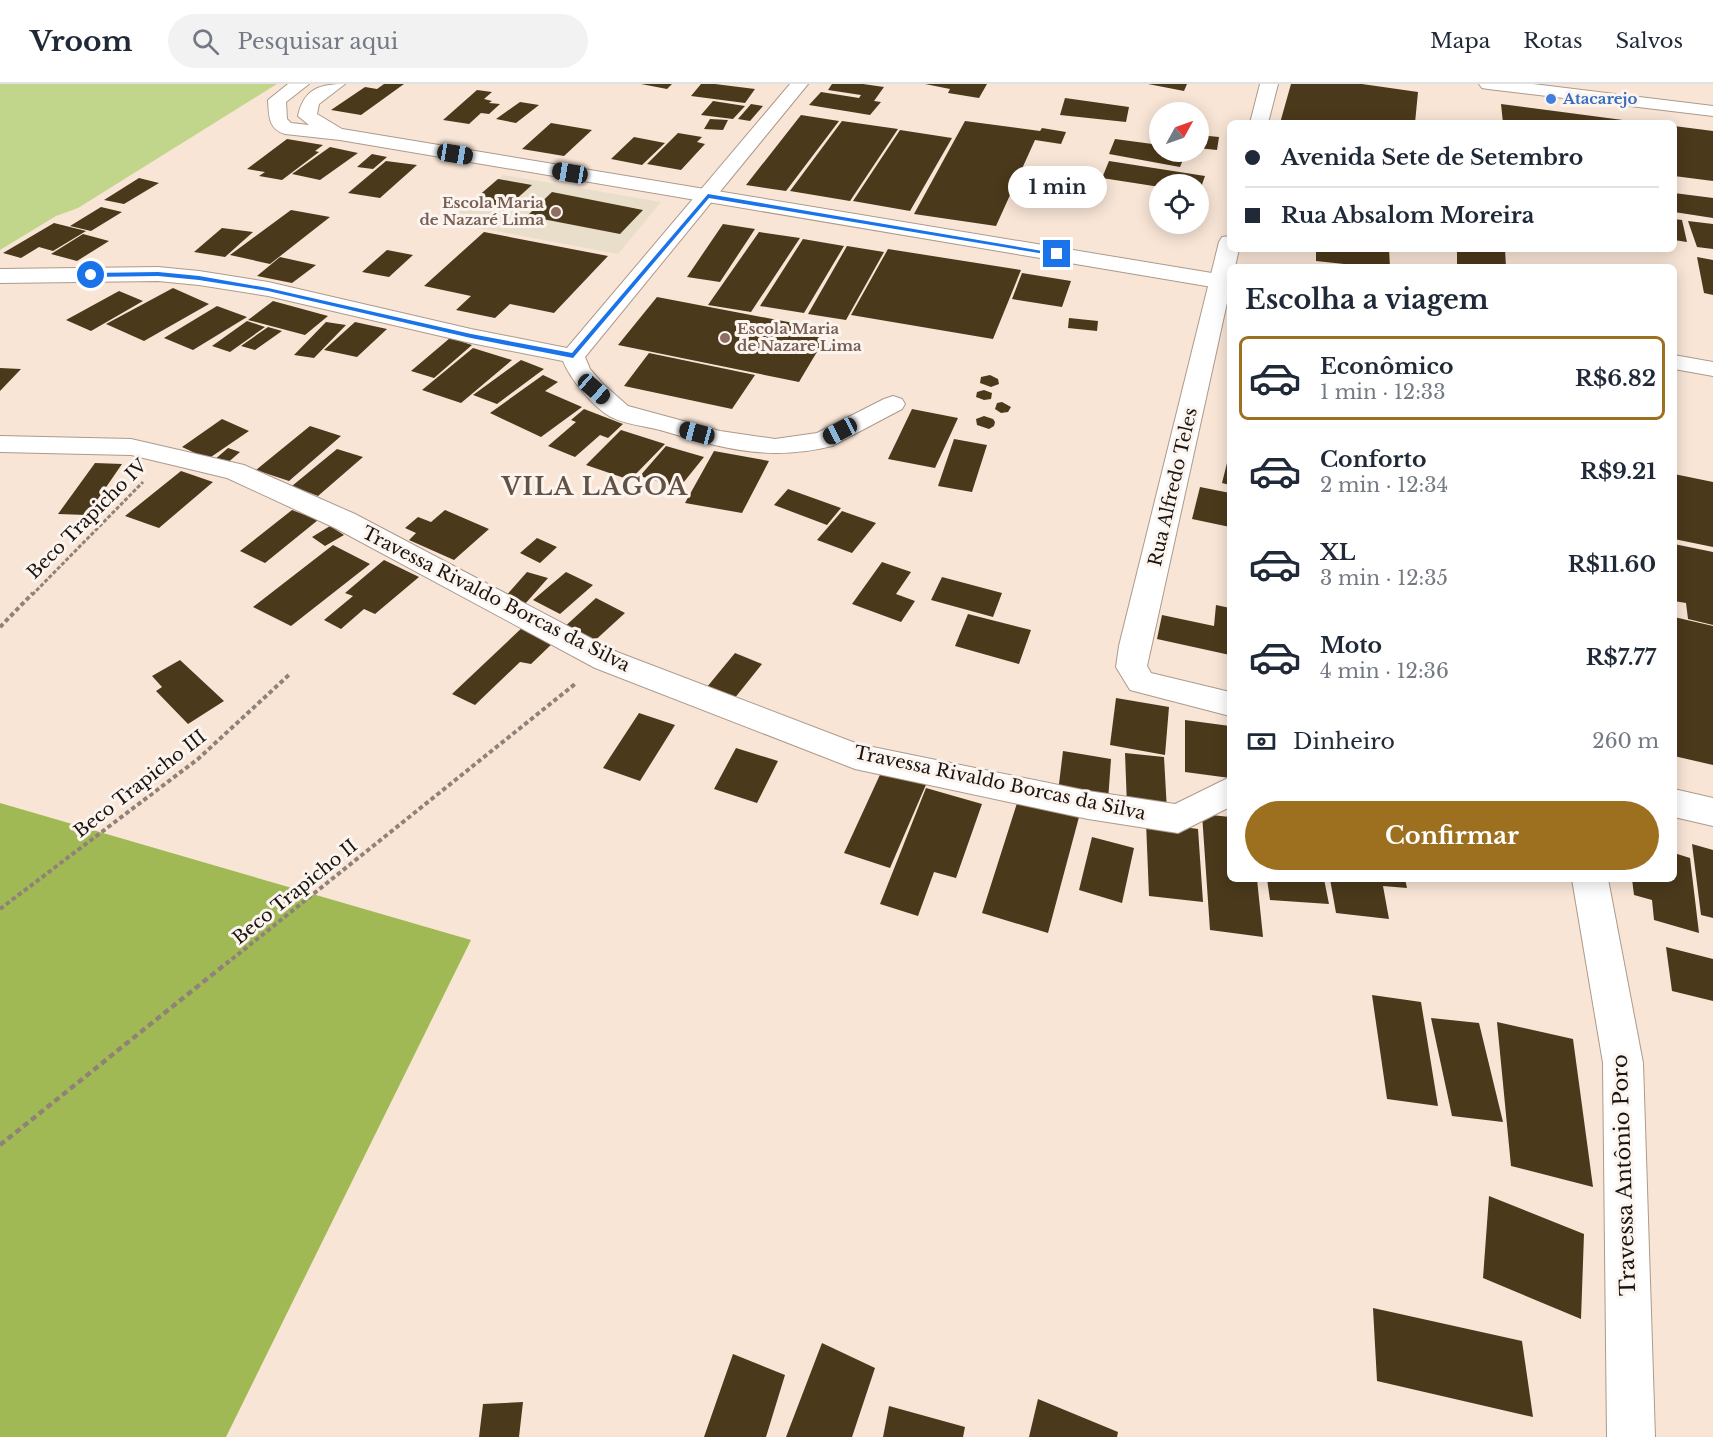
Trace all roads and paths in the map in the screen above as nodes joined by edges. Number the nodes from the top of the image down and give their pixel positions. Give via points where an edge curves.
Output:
1 (300, 84) edge
2 (336, 84) edge
3 (799, 84) edge
4 (1269, 84) edge
5 (1488, 84) edge
6 (1580, 84) edge
7 (1713, 100) edge
8 (1713, 111) edge
9 (1260, 120) edge
10 (340, 134) junction
11 (708, 196) junction
12 (1227, 266) edge
13 (0, 276) edge
14 (1225, 282) edge
15 (573, 356) junction
16 (1677, 363) edge
17 (1713, 369) edge
18 (892, 404) dead end
19 (0, 444) edge
20 (169, 456) junction
21 (0, 627) edge
22 (606, 660) junction
23 (291, 673) dead end
24 (1227, 703) edge
25 (1227, 793) edge
26 (1677, 804) edge
27 (1713, 812) edge
28 (1591, 882) edge
29 (0, 909) edge
30 (0, 1145) edge
31 (1632, 1437) edge

1 - 10 street via 277,100 278,120 285,128
2 - 10 street via 310,102 307,116
3 - 11 street
4 - 9 street
5 - 8 street
6 - 7 street
10 - 11 street
11 - 14 street
11 - 15 street
12 - 14 street, Rua Alfredo Teles
13 - 15 street via 158,274 199,278
14 - 24 street, Rua Alfredo Teles via 1131,667 1141,682
15 - 18 street via 594,389 619,411 719,439 775,447 823,440
16 - 17 street
19 - 20 street, Travessa Rivaldo Borcas da Silva via 131,447
20 - 21 path, Beco Trapicho IV
20 - 22 street, Travessa Rivaldo Borcas da Silva via 235,471 345,521
22 - 25 street, Travessa Rivaldo Borcas da Silva via 855,756 1178,819
22 - 30 path, Beco Trapicho II
23 - 29 path, Beco Trapicho III via 198,759
26 - 27 street
28 - 31 street, Travessa Antônio Poro via 1623,1063

